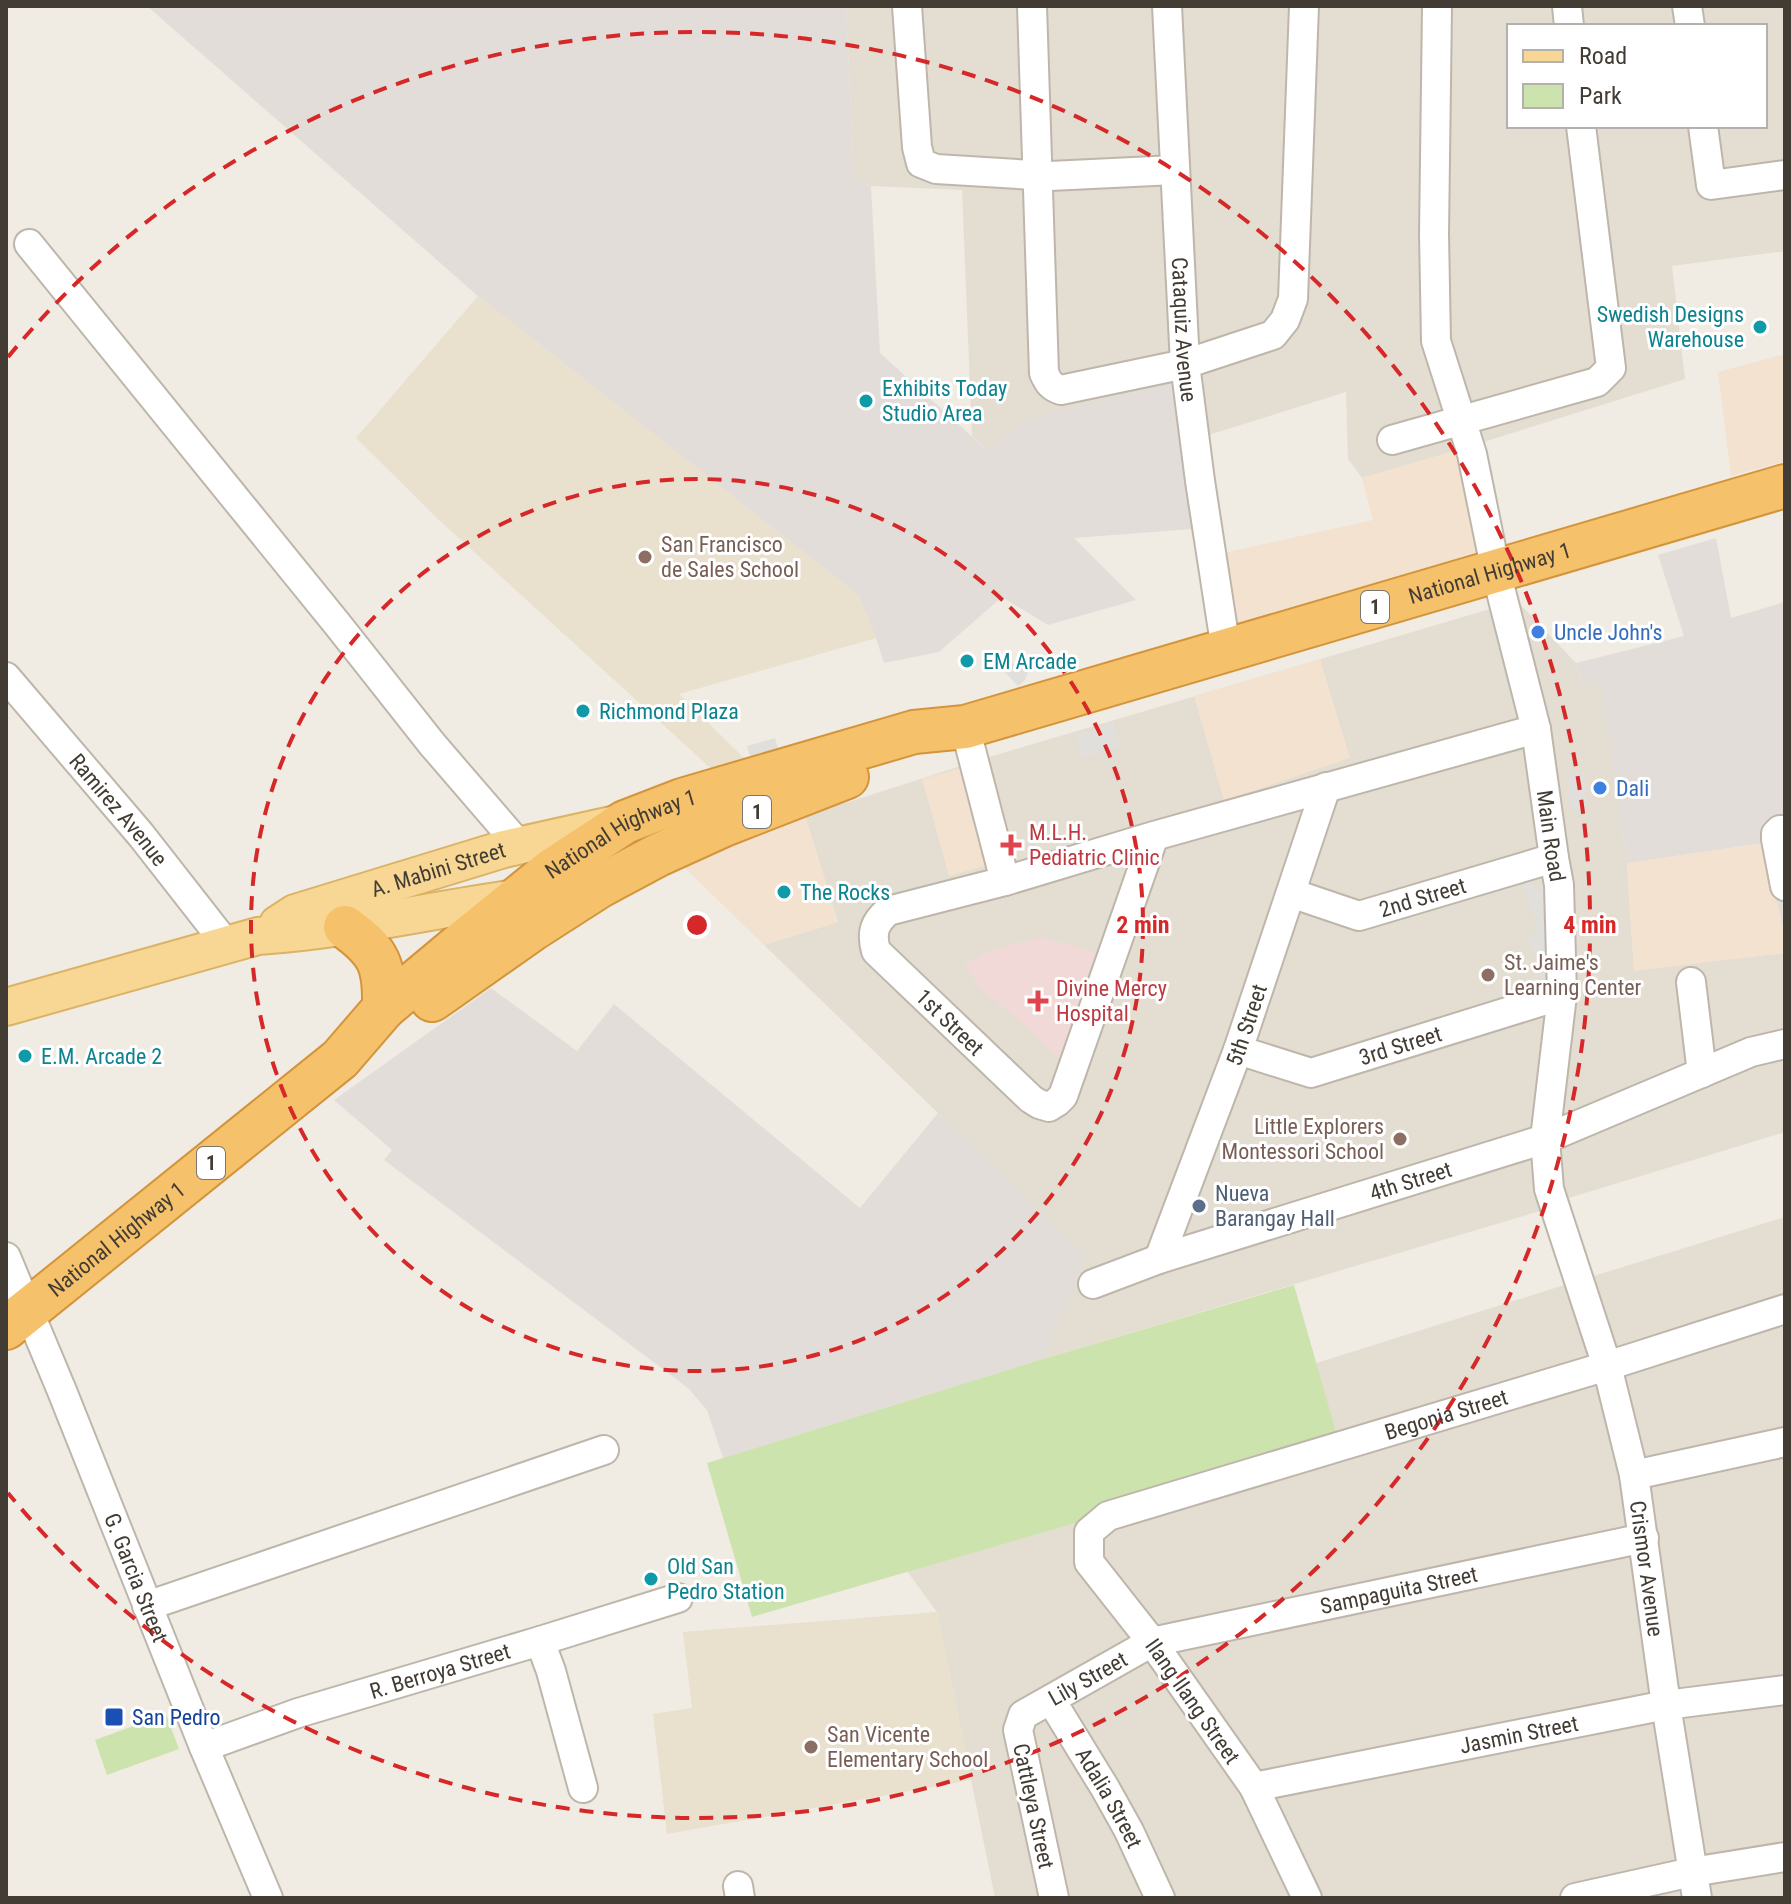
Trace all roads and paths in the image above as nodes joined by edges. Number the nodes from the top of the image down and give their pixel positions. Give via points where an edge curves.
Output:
1 (907, 6) edge
2 (1032, 6) edge
3 (1167, 6) edge
4 (1304, 6) edge
5 (1437, 6) edge
6 (1581, 128) edge
7 (1703, 128) edge
8 (1175, 170) junction
9 (1785, 175) edge
10 (1037, 176) junction
11 (29, 244) dead end
12 (1185, 364) junction
13 (1461, 420) junction
14 (1392, 440) dead end
15 (1785, 486) edge
16 (1496, 572) junction
17 (1226, 650) junction
18 (6, 677) edge
19 (965, 727) junction
20 (1536, 729) junction
21 (1326, 787) junction
22 (625, 822) junction
23 (1785, 830) edge
24 (1154, 836) junction
25 (519, 845) junction
26 (1554, 858) junction
27 (1005, 881) junction
28 (600, 886) junction
29 (1785, 886) edge
30 (1291, 893) junction
31 (516, 898) junction
32 (345, 927) junction
33 (243, 941) junction
34 (1691, 982) dead end
35 (1562, 995) junction
36 (6, 1007) edge
37 (384, 1008) junction
38 (1785, 1044) edge
39 (1238, 1050) junction
40 (340, 1059) junction
41 (1702, 1073) junction
42 (1545, 1139) junction
43 (1568, 1245) joint
44 (6, 1257) edge
45 (1159, 1259) junction
46 (1093, 1284) dead end
47 (1785, 1309) edge
48 (16, 1320) edge
49 (1607, 1366) junction
50 (1785, 1442) edge
51 (604, 1450) dead end
52 (1634, 1475) junction
53 (1108, 1516) joint
54 (1644, 1538) junction
55 (678, 1598) dead end
56 (147, 1606) junction
57 (540, 1641) junction
58 (1152, 1642) junction
59 (1785, 1690) edge
60 (1051, 1700) junction
61 (1666, 1705) junction
62 (1023, 1715) joint
63 (204, 1747) junction
64 (1254, 1787) junction
65 (583, 1788) dead end
66 (1785, 1857) edge
67 (1695, 1885) edge
68 (268, 1898) edge
69 (1054, 1898) edge
70 (1160, 1898) edge
71 (1307, 1898) edge
72 (1575, 1898) edge

1 - 10 street via 921,163 936,169
2 - 10 street
3 - 8 street, Cataquiz Avenue
4 - 12 street via 1290,310 1273,335
5 - 13 street, Main Road via 1436,341
6 - 13 street via 1611,368 1597,382
7 - 9 street via 1711,185
8 - 10 street
8 - 12 street, Cataquiz Avenue
10 - 12 street via 1047,381 1061,390
11 - 25 street
12 - 17 street, Cataquiz Avenue
13 - 14 street
13 - 16 street, Main Road
15 - 16 highway, National Highway 1 / 1
16 - 17 highway, National Highway 1 / 1
16 - 20 street, Main Road
17 - 19 highway, National Highway 1 / 1
18 - 33 street, Ramirez Avenue via 141,835
19 - 22 highway, National Highway 1 / 1 via 914,732 694,796
19 - 27 street
19 - 28 highway, National Highway 1 / 1 via 920,752 724,825
20 - 21 street, 1st Street
20 - 26 street, Main Road
21 - 24 street, 1st Street
21 - 30 street, 5th Street
22 - 25 main road, A. Mabini Street
22 - 31 highway, National Highway 1 / 1
23 - 29 street via 1776,839
24 - 27 street, 1st Street
24 - 27 street, 1st Street via 1063,1096 1049,1107 1031,1099 876,951 873,940 879,918 888,911
25 - 33 main road, A. Mabini Street via 295,913
26 - 30 street, 2nd Street via 1359,916
26 - 35 street, Main Road
28 - 31 main road, A. Mabini Street
28 - 40 highway, National Highway 1 / 1 via 384,1035
30 - 39 street, 5th Street
31 - 32 main road, A. Mabini Street
31 - 37 highway, National Highway 1 / 1
32 - 33 main road, A. Mabini Street
32 - 37 highway via 378,959
33 - 36 main road, A. Mabini Street
34 - 41 street
35 - 39 street, 3rd Street via 1311,1073
35 - 42 street, Main Road
37 - 40 highway, National Highway 1 / 1
38 - 41 street, 4th Street
39 - 45 street, 5th Street
40 - 48 highway, National Highway 1 / 1
41 - 42 street, 4th Street
42 - 43 street, Main Road via 1549,1189
42 - 45 street, 4th Street
43 - 49 street, Crismor Avenue
44 - 48 street, G. Garcia Street
45 - 46 street, 4th Street
47 - 49 street, Begonia Street
48 - 56 street, G. Garcia Street via 68,1405
49 - 52 street, Crismor Avenue
49 - 53 street, Begonia Street
50 - 52 street
51 - 56 street
52 - 54 street, Crismor Avenue
53 - 58 street, Ilang Ilang Street via 1089,1532 1089,1562
54 - 58 street, Sampaguita Street
54 - 61 street, Crismor Avenue
55 - 57 street, R. Berroya Street
56 - 63 street, G. Garcia Street
57 - 63 street, R. Berroya Street via 298,1713
57 - 65 street
58 - 60 street, Lily Street
58 - 64 street, Ilang Ilang Street
59 - 61 street, Jasmin Street
60 - 62 street, Lily Street
60 - 70 street, Adalia Street via 1129,1831
61 - 64 street, Jasmin Street
61 - 67 street, Crismor Avenue
62 - 69 street, Cattleya Street via 1018,1730
63 - 68 street, G. Garcia Street
64 - 71 street, Ilang Ilang Street
66 - 67 street
67 - 72 street

